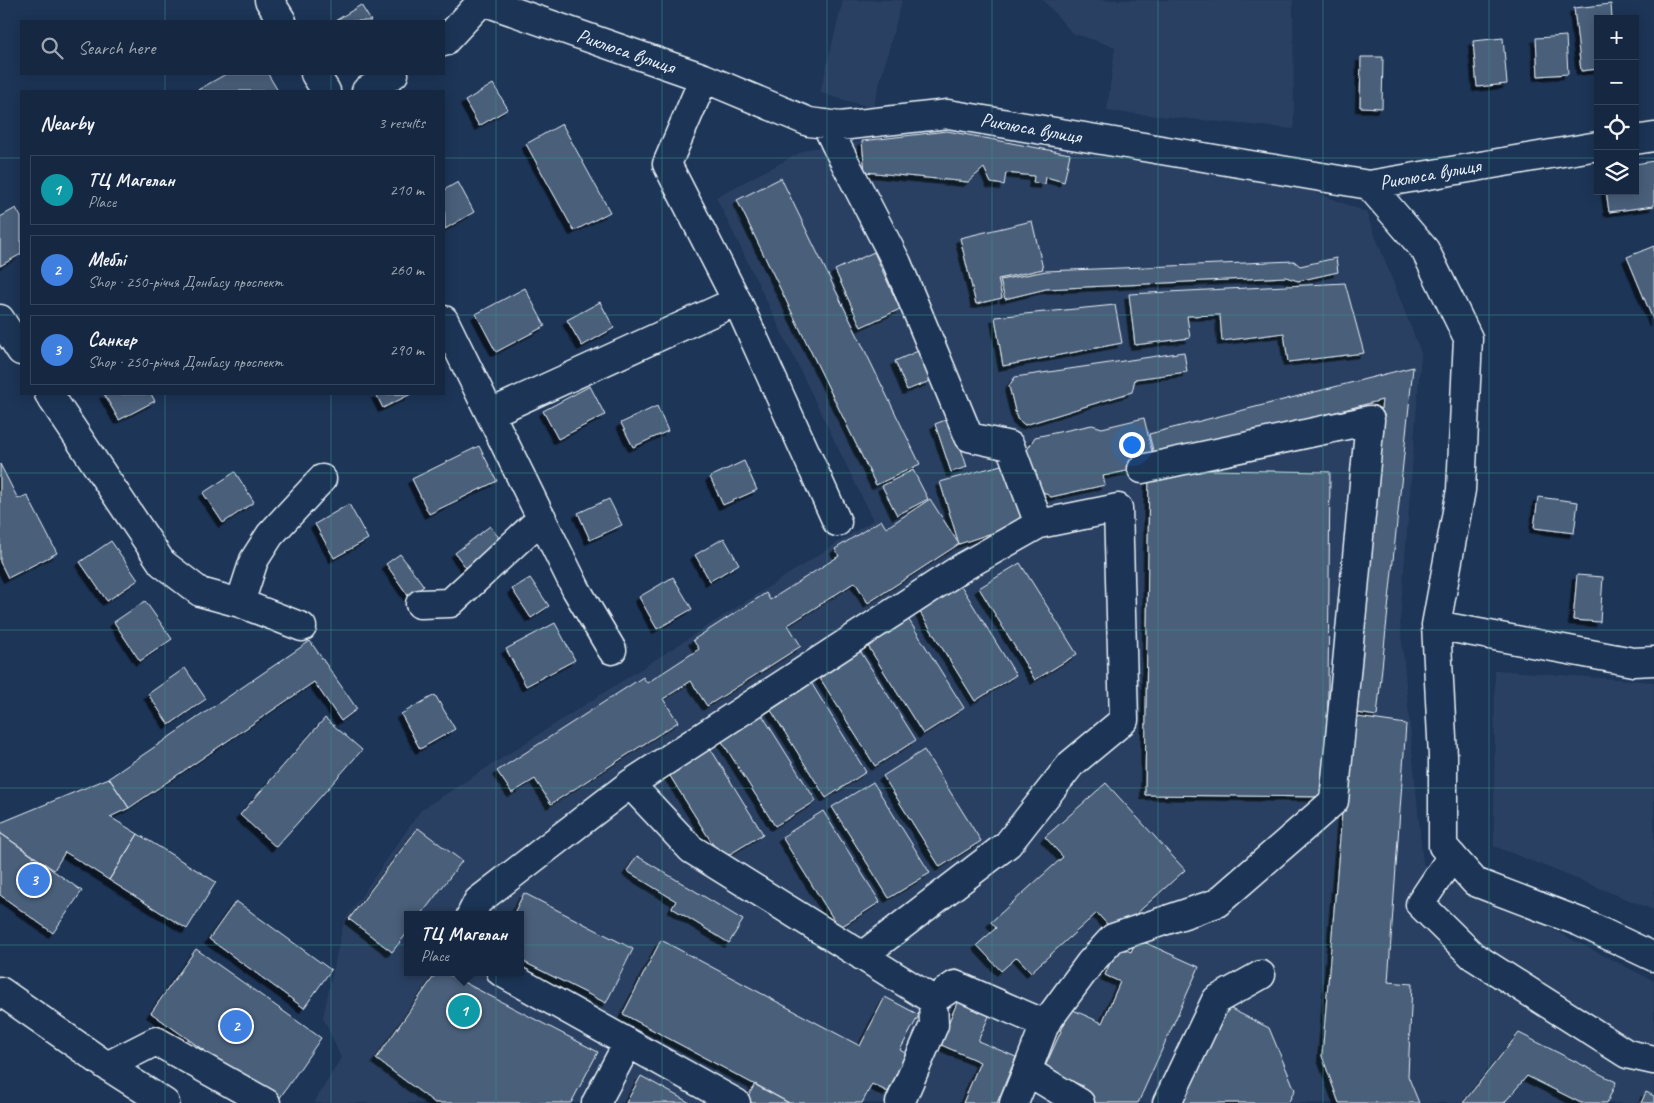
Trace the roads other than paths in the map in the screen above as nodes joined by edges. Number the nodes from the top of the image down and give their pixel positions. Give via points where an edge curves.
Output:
1 (269, 0) edge
2 (482, 0) edge
3 (281, 20) edge
4 (445, 41) edge
5 (316, 75) edge
6 (392, 75) edge
7 (704, 78) junction
8 (325, 90) edge
9 (368, 90) edge
10 (826, 124) junction
11 (1654, 137) edge
12 (1639, 139) edge
13 (1594, 147) edge
14 (1369, 185) junction
15 (737, 301) junction
16 (0, 320) edge
17 (445, 322) edge
18 (20, 350) edge
19 (50, 395) edge
20 (490, 413) junction
21 (1142, 469) dead end
22 (322, 479) dead end
23 (542, 518) junction
24 (837, 522) dead end
25 (1039, 524) junction
26 (240, 603) junction
27 (420, 604) dead end
28 (1436, 625) junction
29 (302, 627) dead end
30 (612, 650) dead end
31 (1654, 661) edge
32 (630, 784) junction
33 (1452, 856) junction
34 (473, 911) edge
35 (862, 956) junction
36 (1654, 957) edge
37 (1261, 975) dead end
38 (508, 976) edge
39 (0, 991) edge
40 (933, 1000) junction
41 (1045, 1024) junction
42 (628, 1043) junction
43 (1654, 1060) edge
44 (107, 1066) junction
45 (1028, 1071) junction
46 (166, 1103) edge
47 (266, 1103) edge
48 (596, 1103) edge
49 (736, 1103) edge
50 (900, 1103) edge
51 (1014, 1103) edge
52 (1080, 1103) edge
53 (1167, 1103) edge

1 - 3 street
2 - 4 street
2 - 7 street, Риклюса вулиця
5 - 8 street
6 - 9 street
7 - 10 street, Риклюса вулиця via 809,122
7 - 15 street via 667,164
10 - 14 street, Риклюса вулиця via 840,126 948,114
10 - 25 street via 897,263 969,437 1010,446
11 - 12 street
13 - 14 street, Риклюса вулиця
14 - 28 street via 1425,250 1468,338 1460,490
15 - 20 street
15 - 24 street
16 - 18 street
17 - 20 street
19 - 26 street via 162,562 200,592
20 - 23 street
21 - 41 street via 1370,420 1334,800 1217,903 1113,938 1090,963
22 - 26 street via 270,535 254,560
23 - 27 street via 450,603
23 - 30 street via 576,589
25 - 32 street via 963,567
25 - 35 street via 1118,508 1124,720 1071,764 1008,844
26 - 29 street
28 - 31 street via 1633,662
28 - 33 street via 1443,756 1443,846
32 - 34 street via 478,901
32 - 35 street via 691,849
33 - 36 street via 1475,882 1580,922
33 - 43 street via 1420,904 1473,956 1627,1054
35 - 40 street
37 - 53 street via 1216,1000
38 - 42 street
39 - 44 street
40 - 41 street via 955,985
40 - 50 street via 934,1025
41 - 45 street
42 - 48 street
42 - 49 street
44 - 46 street
44 - 47 street via 156,1041
45 - 51 street
45 - 52 street

